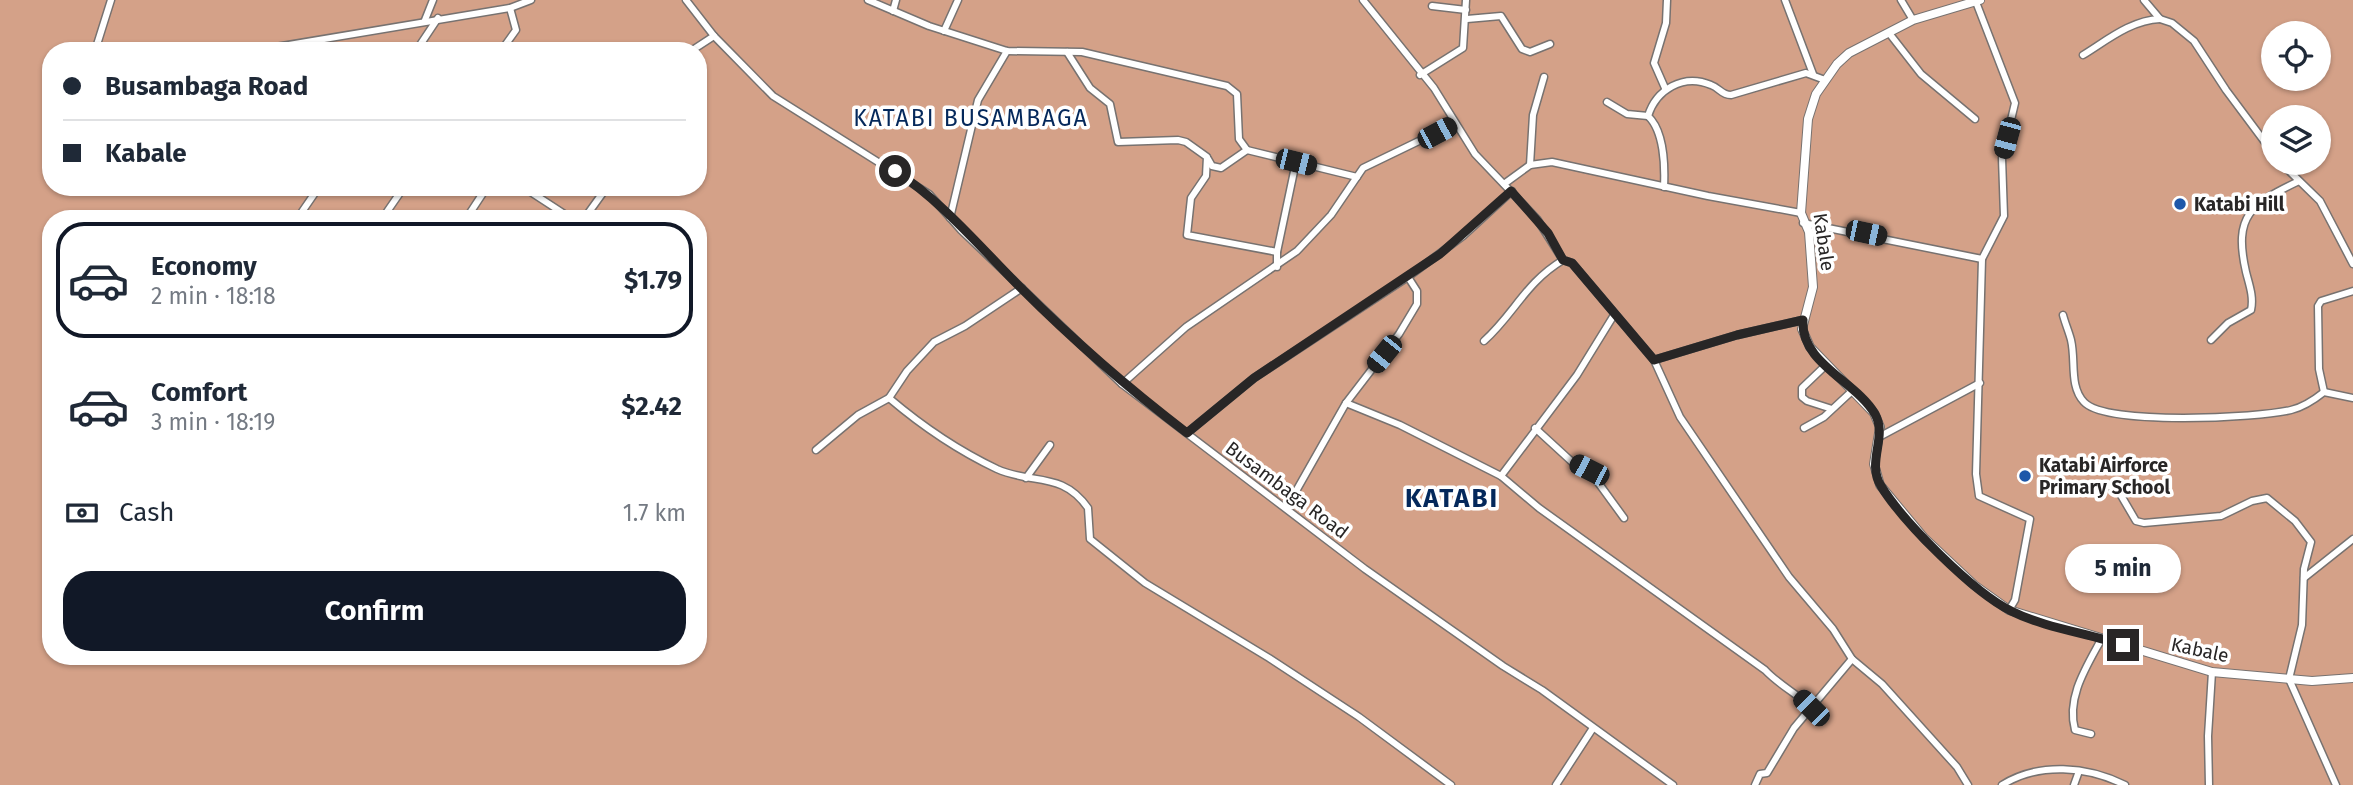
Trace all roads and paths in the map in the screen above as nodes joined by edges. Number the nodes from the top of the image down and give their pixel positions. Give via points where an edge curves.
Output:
1 (111, 0) edge
2 (433, 0) edge
3 (531, 0) edge
4 (686, 0) edge
5 (868, 0) edge
6 (895, 0) edge
7 (958, 0) edge
8 (1363, 0) edge
9 (1466, 0) edge
10 (1667, 0) edge
11 (1785, 0) edge
12 (1901, 0) edge
13 (1978, 1) edge
14 (2146, 1) edge
15 (1432, 6) dead end
16 (510, 8) junction
17 (1466, 10) junction
18 (893, 11) junction
19 (438, 18) junction
20 (1467, 19) junction
21 (2160, 19) junction
22 (425, 20) junction
23 (1913, 20) junction
24 (944, 31) junction
25 (1889, 33) junction
26 (714, 36) junction
27 (98, 42) edge
28 (302, 42) edge
29 (422, 42) edge
30 (507, 42) edge
31 (705, 42) edge
32 (1550, 44) dead end
33 (1007, 51) junction
34 (1067, 52) junction
35 (2083, 55) dead end
36 (1813, 74) junction
37 (1420, 75) junction
38 (1544, 76) dead end
39 (1825, 80) junction
40 (1665, 88) junction
41 (1606, 102) dead end
42 (1648, 116) junction
43 (1975, 119) dead end
44 (1454, 124) junction
45 (2261, 137) edge
46 (1247, 150) junction
47 (1207, 157) junction
48 (1296, 162) junction
49 (1530, 165) junction
50 (2293, 175) edge
51 (1357, 177) junction
52 (2299, 181) junction
53 (1504, 184) junction
54 (1664, 187) junction
55 (1511, 191) junction
56 (536, 196) edge
57 (556, 210) edge
58 (1801, 213) junction
59 (950, 218) junction
60 (1804, 223) junction
61 (1277, 252) junction
62 (1982, 259) junction
63 (1563, 260) junction
64 (2353, 264) edge
65 (1278, 267) junction
66 (1408, 277) junction
67 (1021, 288) junction
68 (2353, 291) edge
69 (1614, 315) junction
70 (2063, 315) dead end
71 (1803, 320) junction
72 (2211, 340) dead end
73 (1484, 341) dead end
74 (1654, 360) junction
75 (1826, 365) junction
76 (1980, 383) junction
77 (1122, 384) junction
78 (1853, 391) junction
79 (2324, 392) junction
80 (890, 398) junction
81 (2353, 398) edge
82 (1346, 402) junction
83 (1832, 409) junction
84 (1535, 428) junction
85 (1804, 428) dead end
86 (1187, 433) junction
87 (1879, 437) junction
88 (1050, 445) dead end
89 (816, 450) dead end
90 (1501, 476) junction
91 (1026, 478) junction
92 (2110, 486) dead end
93 (1287, 507) junction
94 (1624, 518) dead end
95 (2353, 539) edge
96 (2304, 578) junction
97 (2009, 610) junction
98 (2102, 638) junction
99 (1853, 659) junction
100 (2212, 672) junction
101 (2353, 677) edge
102 (2289, 679) junction
103 (1811, 708) junction
104 (1592, 728) junction
105 (2091, 734) dead end
106 (2080, 771) junction
107 (1451, 785) edge
108 (1556, 785) edge
109 (1673, 785) edge
110 (1755, 785) edge
111 (1968, 785) edge
112 (2002, 785) edge
113 (2074, 785) edge
114 (2125, 785) edge
115 (2209, 785) edge
116 (2336, 785) edge

1 - 27 street
2 - 22 street
3 - 16 street
4 - 26 street, Busambaga Road
5 - 18 street
6 - 18 street
7 - 24 street
8 - 37 street
9 - 17 street
10 - 40 street via 1666,23 1654,63
11 - 36 street
12 - 23 street
13 - 23 street, Kabale
13 - 62 street via 2015,103 2002,158 2004,216
14 - 21 street
15 - 17 street
16 - 19 street
16 - 30 street via 516,30
17 - 20 street
18 - 24 street
19 - 22 street
19 - 29 street
20 - 32 street via 1501,16 1522,49 1530,52
20 - 37 street via 1464,48
21 - 35 street via 2118,33
21 - 45 street via 2194,41
22 - 28 street
23 - 25 street, Kabale
24 - 33 street
25 - 39 street, Kabale via 1849,53
25 - 43 street via 1921,75
26 - 31 street
26 - 59 street, Busambaga Road via 773,96 922,188
33 - 34 street
33 - 59 street via 978,100
34 - 46 street via 1227,86 1237,94 1239,139
34 - 47 street via 1090,88 1110,104 1118,142 1178,140
36 - 39 street
36 - 40 street via 1731,95 1709,83
37 - 44 street via 1434,88
38 - 49 street via 1533,115
39 - 58 street, Kabale via 1808,119
40 - 42 street via 1653,101
41 - 42 street via 1627,114
42 - 54 street via 1656,123
44 - 51 street via 1374,161
44 - 53 street
46 - 47 street via 1221,169 1212,166
46 - 48 street
47 - 61 street via 1206,176 1191,198 1186,234
48 - 51 street
48 - 61 street
49 - 53 street
49 - 54 street via 1552,162
50 - 52 street
51 - 65 street via 1331,215
52 - 64 street via 2320,201
52 - 72 street via 2266,196 2245,219 2240,234 2251,310
53 - 55 street
54 - 58 street
55 - 63 street via 1548,233
55 - 66 street via 1463,236
56 - 57 street
58 - 60 street, Kabale
59 - 67 street, Busambaga Road
60 - 62 street
60 - 71 street, Kabale via 1814,275
61 - 65 street
62 - 76 street
63 - 69 street via 1572,263
63 - 73 street via 1540,274 1507,319
65 - 77 street via 1186,327
66 - 82 street via 1417,291 1417,304
66 - 86 street via 1254,378
67 - 77 street, Busambaga Road
67 - 80 street via 934,342
68 - 79 street via 2318,306
69 - 74 street
69 - 84 street
70 - 79 street via 2071,341 2074,380 2091,408 2130,415 2232,416 2292,410
71 - 74 street
71 - 75 street, Kabale via 1805,340
74 - 99 street via 1680,417 1739,507
75 - 78 street, Kabale
75 - 83 street via 1802,388 1802,397
76 - 87 street
76 - 97 street via 1979,496 2030,519 2015,600
77 - 86 street, Busambaga Road
78 - 83 street
78 - 87 street, Kabale via 1874,413
79 - 81 street
80 - 89 street via 858,415
80 - 91 street via 977,459
82 - 90 street
82 - 93 street
83 - 85 street
84 - 90 street
84 - 94 street via 1571,461 1589,470
86 - 93 street, Busambaga Road
87 - 97 street, Kabale via 1874,464 1880,485 1934,547
88 - 91 street
90 - 103 street via 1777,682 1793,689
91 - 107 street via 1064,484 1088,508 1090,539 1145,583 1269,658
92 - 96 street via 2119,492 2136,521 2144,523 2221,516 2260,498 2274,501 2311,542
93 - 104 street, Busambaga Road via 1365,569
95 - 96 street
96 - 102 street via 2302,625
97 - 98 street, Kabale
98 - 100 street, Kabale
98 - 105 street via 2073,702 2075,730
99 - 103 street
99 - 111 street via 1957,767
100 - 102 street, Kabale
100 - 115 street
101 - 102 street, Kabale
102 - 116 street
103 - 110 street
104 - 108 street
104 - 109 street, Busambaga Road
106 - 112 street via 2048,769
106 - 113 street
106 - 114 street

